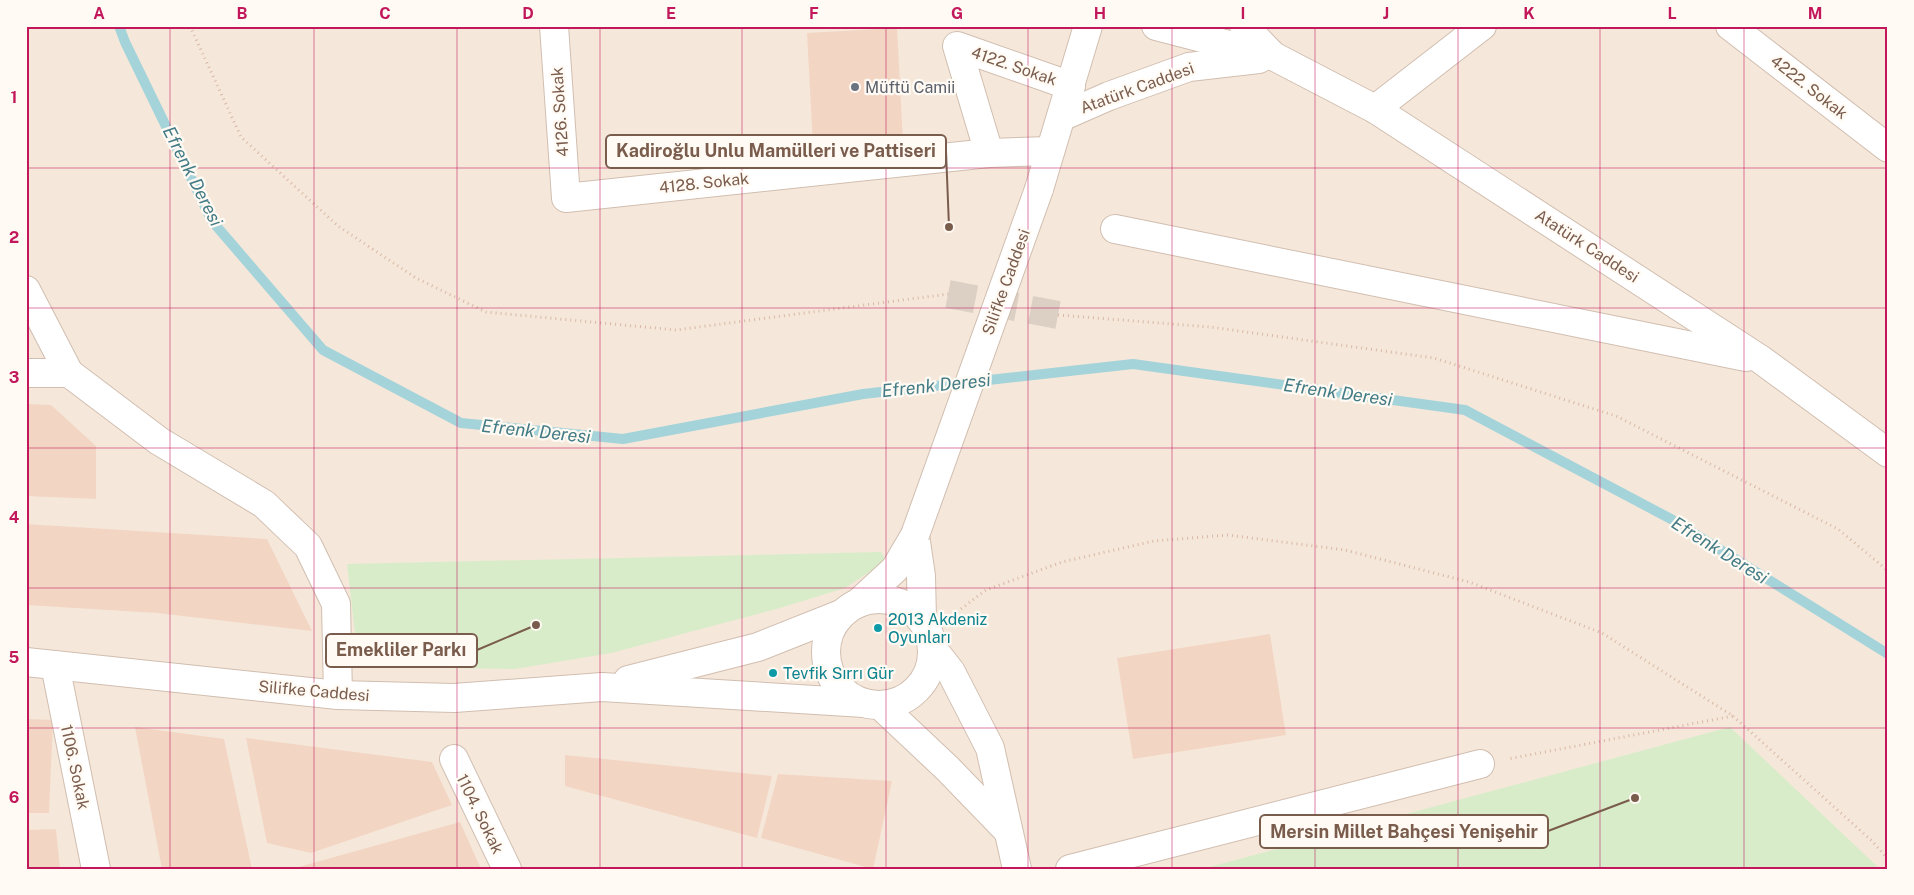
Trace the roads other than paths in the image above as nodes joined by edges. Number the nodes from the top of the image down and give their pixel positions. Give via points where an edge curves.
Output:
1 (554, 26) edge
2 (1088, 26) edge
3 (1156, 26) edge
4 (1244, 26) edge
5 (1482, 26) edge
6 (1730, 26) edge
7 (952, 36) edge
8 (1274, 57) junction
9 (1071, 86) junction
10 (1375, 108) junction
11 (1061, 117) junction
12 (1888, 148) edge
13 (1050, 151) junction
14 (989, 154) junction
15 (566, 198) joint
16 (1115, 229) dead end
17 (26, 290) edge
18 (1760, 359) junction
19 (26, 372) edge
20 (69, 373) junction
21 (1888, 453) edge
22 (915, 535) junction
23 (849, 609) junction
24 (928, 634) junction
25 (26, 662) edge
26 (55, 665) junction
27 (602, 687) junction
28 (338, 695) junction
29 (872, 704) junction
30 (454, 759) dead end
31 (1480, 764) road end
32 (1008, 831) junction
33 (96, 869) edge
34 (507, 869) edge
35 (1017, 869) edge
36 (1070, 869) edge

1 - 15 street, 4126. Sokak
2 - 9 street, Silifke Caddesi
3 - 8 street, Atatürk Caddesi
4 - 8 street, Atatürk Caddesi
5 - 10 street
6 - 12 street, 4222. Sokak
7 - 9 street, 4122. Sokak
7 - 14 street, 4122. Sokak
8 - 10 street, Atatürk Caddesi
8 - 11 street, Atatürk Caddesi via 1188,67
9 - 11 street, Silifke Caddesi
10 - 18 street, Atatürk Caddesi
11 - 13 street, Silifke Caddesi
13 - 14 street, 4128. Sokak
13 - 22 street, Silifke Caddesi, bridge
14 - 15 street, 4128. Sokak
16 - 18 street
17 - 20 street
18 - 21 street, Atatürk Caddesi
19 - 20 street
20 - 28 street via 159,440 264,504 308,546 336,604
22 - 23 street, Silifke Caddesi via 895,569
22 - 24 street
23 - 24 street via 868,599 898,602 911,608
23 - 27 street via 758,648
23 - 29 street via 832,627 826,642 826,657 838,686 849,696
24 - 29 street via 931,666 924,682 897,702
24 - 32 street via 990,748
25 - 26 street, Silifke Caddesi
26 - 28 street, Silifke Caddesi
26 - 33 street, 1106. Sokak
27 - 28 street, Silifke Caddesi via 454,698
27 - 29 street
29 - 32 street via 948,769
30 - 34 street, 1104. Sokak
31 - 36 street
32 - 35 street

